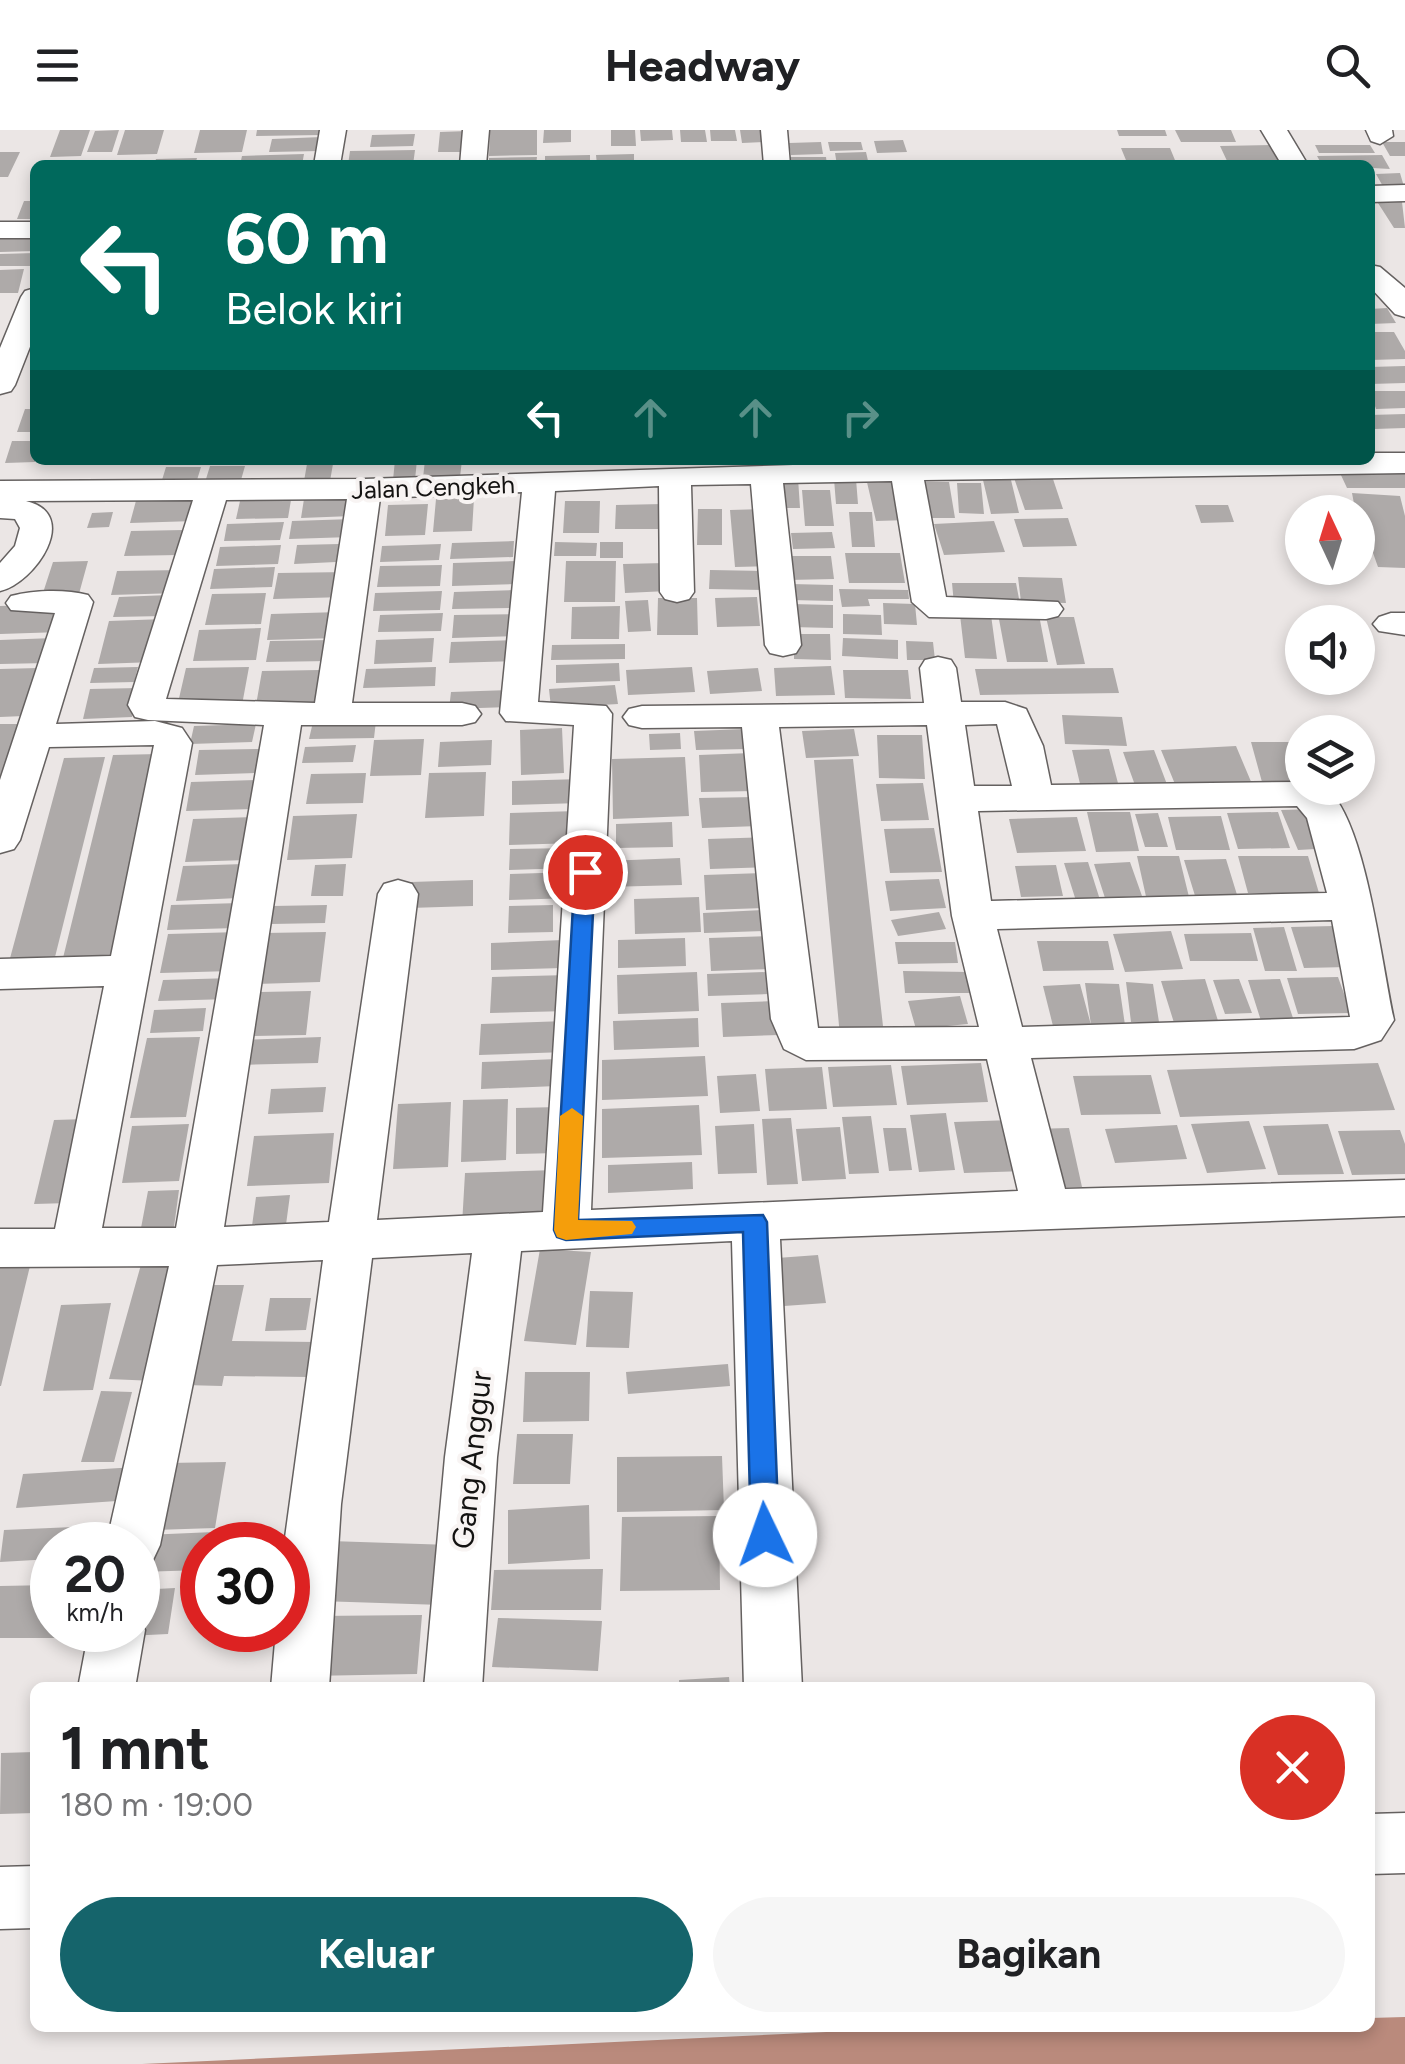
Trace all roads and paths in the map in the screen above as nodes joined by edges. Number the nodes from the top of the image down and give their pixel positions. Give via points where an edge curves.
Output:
1 (333, 130) edge
2 (476, 130) edge
3 (774, 130) edge
4 (1274, 130) edge
5 (328, 160) edge
6 (473, 160) edge
7 (777, 160) edge
8 (1292, 160) edge
9 (1375, 194) edge
10 (1405, 194) edge
11 (0, 230) edge
12 (30, 230) edge
13 (1375, 277) edge
14 (1405, 308) edge
15 (30, 310) edge
16 (0, 385) edge
17 (111, 465) edge
18 (952, 465) edge
19 (0, 469) edge
20 (906, 471) junction
21 (468, 473) edge
22 (766, 474) junction
23 (255, 475) edge
24 (675, 476) junction
25 (539, 483) junction
26 (213, 489) junction
27 (365, 490) junction
28 (0, 492) edge
29 (0, 508) edge
30 (12, 592) edge
31 (677, 592) dead end
32 (1046, 609) dead end
33 (783, 645) dead end
34 (938, 668) dead end
35 (462, 714) dead end
36 (944, 714) junction
37 (284, 715) junction
38 (332, 715) junction
39 (759, 715) junction
40 (642, 717) dead end
41 (33, 736) junction
42 (1034, 798) junction
43 (957, 799) junction
44 (0, 840) edge
45 (398, 894) dead end
46 (1347, 906) junction
47 (972, 916) junction
48 (127, 970) junction
49 (0, 974) edge
50 (1003, 1043) junction
51 (1405, 1198) edge
52 (1046, 1208) junction
53 (754, 1222) junction
54 (566, 1230) junction
55 (499, 1234) junction
56 (353, 1240) junction
57 (75, 1247) junction
58 (196, 1247) junction
59 (0, 1248) edge
60 (137, 1522) edge
61 (113, 1652) edge
62 (107, 1682) edge
63 (300, 1682) edge
64 (453, 1682) edge
65 (773, 1682) edge
66 (1405, 1843) edge
67 (1375, 1844) edge
68 (30, 1897) edge
69 (0, 1898) edge

1 - 5 street
2 - 6 street
3 - 7 street
4 - 8 street
9 - 10 street
11 - 12 street
13 - 14 street
15 - 16 street
17 - 19 street
18 - 20 street, Jalan Cengkeh
20 - 22 street, Jalan Cengkeh
20 - 32 street via 934,608
21 - 25 street, Jalan Cengkeh
21 - 27 street, Jalan Cengkeh
22 - 24 street, Jalan Cengkeh
22 - 33 street
23 - 26 street, Jalan Cengkeh
23 - 27 street, Jalan Cengkeh
24 - 25 street, Jalan Cengkeh
24 - 31 street
25 - 54 street via 519,713 594,714
26 - 28 street, Jalan Cengkeh
26 - 37 street via 146,707
27 - 38 street
29 - 30 street via 31,514 38,527
30 - 41 street via 76,602
34 - 36 street
35 - 38 street
36 - 39 street
36 - 42 street via 1013,717
36 - 43 street
37 - 38 street
37 - 58 street
39 - 40 street
39 - 50 street via 799,1038 829,1046
41 - 44 street
41 - 48 street via 155,733 172,739
42 - 43 street
42 - 46 street via 1310,797 1320,806 1337,853
43 - 47 street
45 - 56 street
46 - 47 street
46 - 50 street via 1372,1020 1366,1029
47 - 50 street
48 - 49 street
48 - 57 street
50 - 52 street
51 - 52 street
52 - 53 street
53 - 54 street
53 - 65 street
54 - 55 street
55 - 56 street
55 - 64 street, Gang Anggur via 471,1457
56 - 58 street
56 - 63 street via 314,1504
57 - 58 street
57 - 59 street
58 - 60 street
61 - 62 street
66 - 67 street
68 - 69 street

